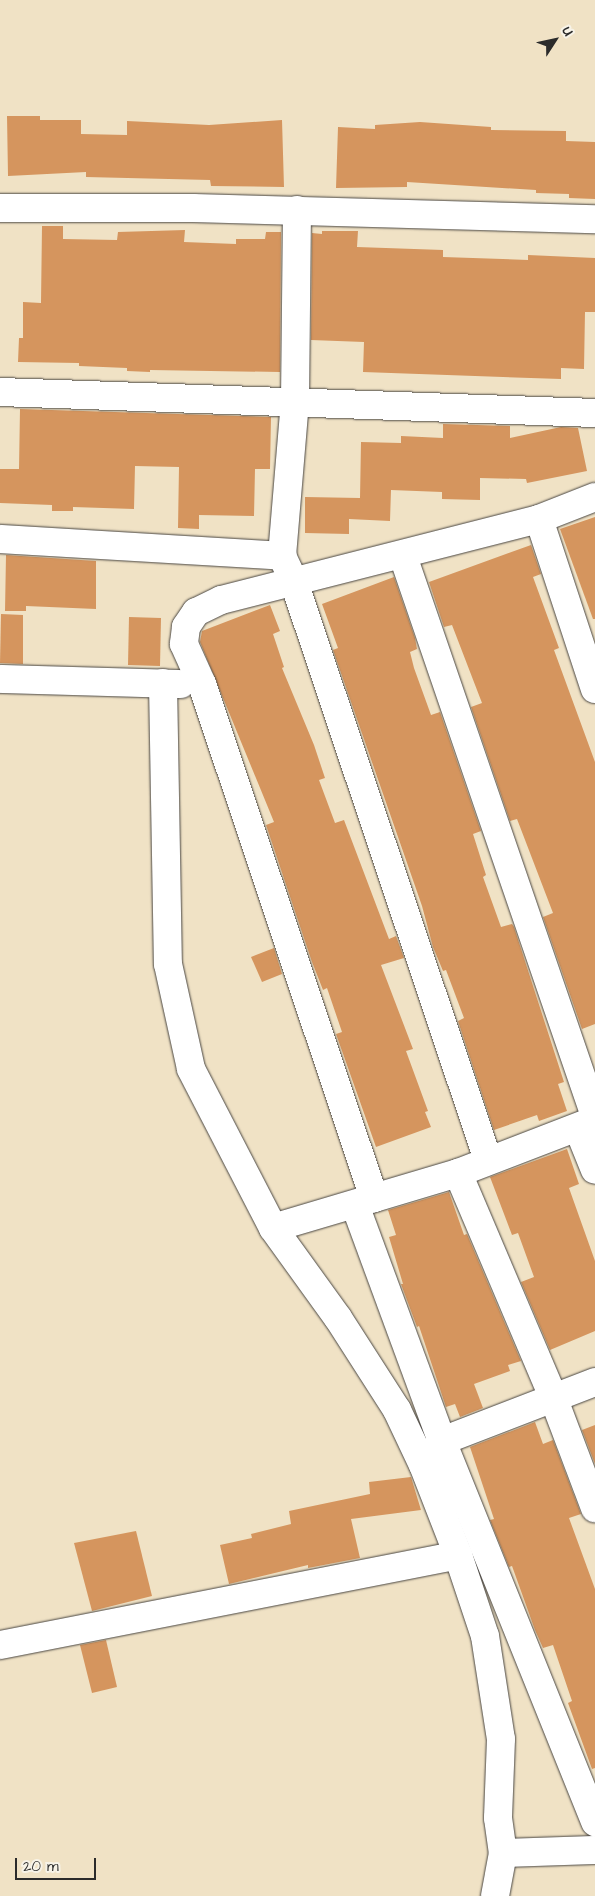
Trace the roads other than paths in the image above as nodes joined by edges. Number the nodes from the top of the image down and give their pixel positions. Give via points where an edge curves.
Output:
1 (0, 208) edge
2 (297, 210) junction
3 (595, 218) edge
4 (0, 392) edge
5 (295, 401) junction
6 (595, 413) edge
7 (595, 497) edge
8 (539, 519) junction
9 (0, 539) edge
10 (282, 556) junction
11 (403, 556) junction
12 (294, 582) junction
13 (0, 679) edge
14 (163, 683) junction
15 (202, 684) junction
16 (595, 689) edge
17 (589, 1121) edge
18 (488, 1160) junction
19 (595, 1170) edge
20 (458, 1173) junction
21 (364, 1202) junction
22 (273, 1228) junction
23 (595, 1382) edge
24 (552, 1397) junction
25 (442, 1441) junction
26 (423, 1465) junction
27 (595, 1508) edge
28 (458, 1555) junction
29 (0, 1645) edge
30 (595, 1822) edge
31 (595, 1850) edge
32 (503, 1853) junction
33 (495, 1896) edge

1 - 2 street
2 - 3 street
2 - 5 street
4 - 5 street
5 - 6 street
5 - 10 street
7 - 8 street
8 - 11 street
8 - 16 street
9 - 10 street
10 - 12 street
11 - 12 street
11 - 17 street
12 - 15 street via 221,600 196,612 186,627 184,644
12 - 18 street
13 - 14 street
14 - 15 street
14 - 22 street via 168,964 191,1069
15 - 21 street
17 - 18 street
17 - 19 street
18 - 20 street
20 - 21 street
20 - 24 street
21 - 22 street
21 - 25 street
22 - 26 street via 338,1318 397,1410
23 - 24 street
24 - 25 street
24 - 27 street
25 - 26 street
25 - 30 street
26 - 28 street
28 - 29 street
28 - 32 street via 485,1636 501,1739 498,1818
31 - 32 street
32 - 33 street

